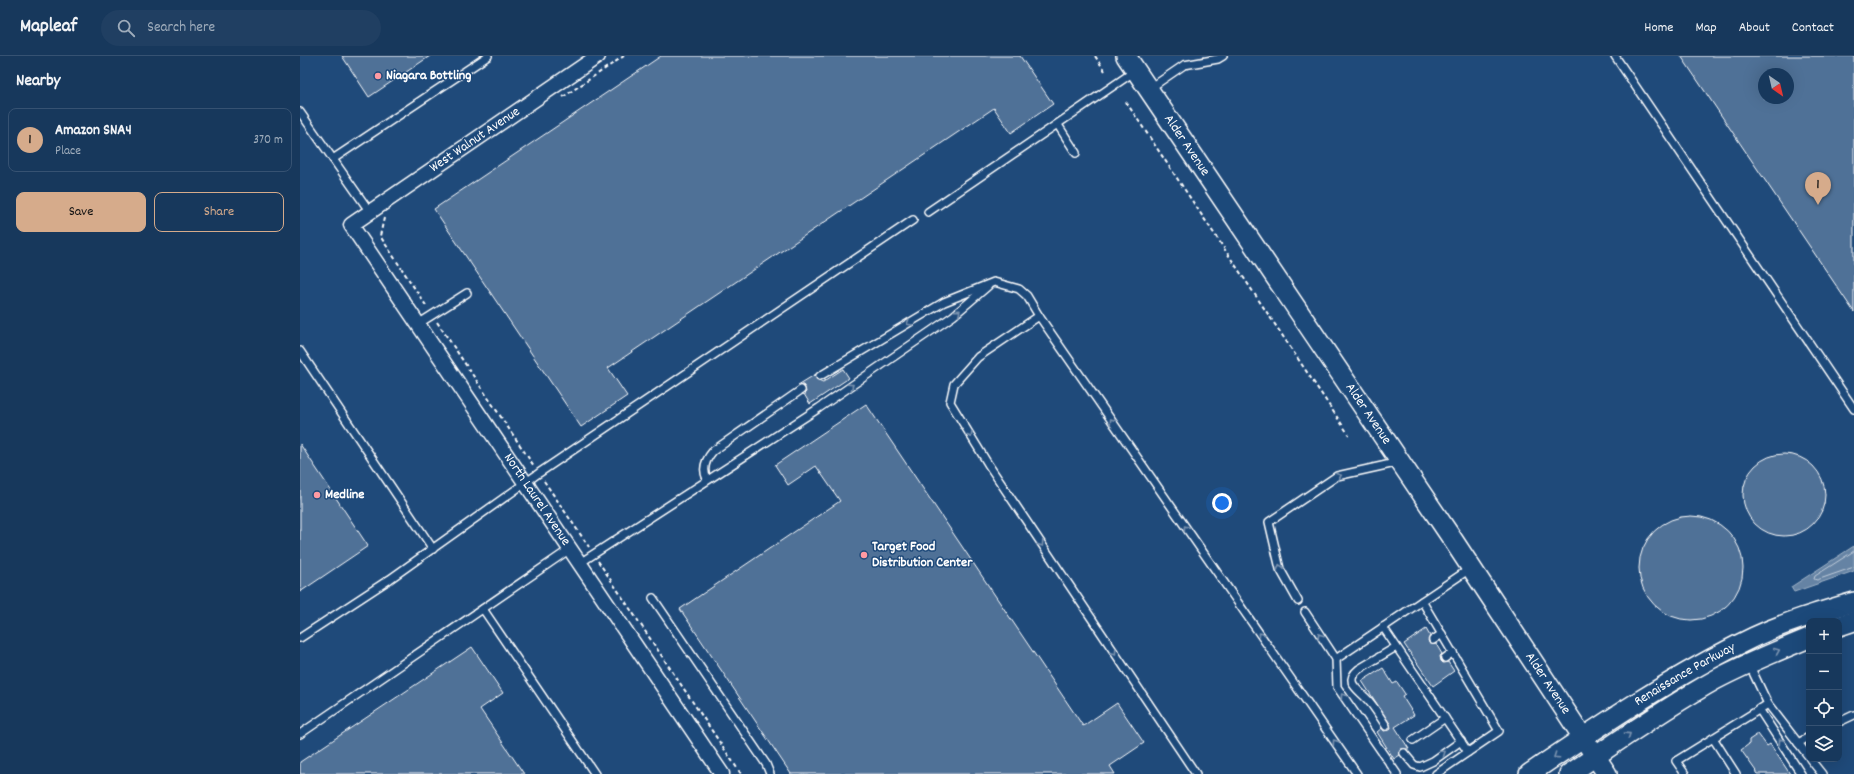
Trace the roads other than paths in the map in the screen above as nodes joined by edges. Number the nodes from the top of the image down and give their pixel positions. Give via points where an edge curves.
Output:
1 (488, 56) edge
2 (598, 56) edge
3 (1223, 56) edge
4 (1615, 56) edge
5 (1130, 63) edge
6 (1148, 90) junction
7 (300, 112) edge
8 (1058, 124) junction
9 (1076, 153) dead end
10 (333, 159) junction
11 (370, 212) junction
12 (928, 212) dead end
13 (913, 220) dead end
14 (351, 225) joint
15 (994, 282) junction
16 (467, 293) dead end
17 (1039, 316) junction
18 (418, 324) junction
19 (300, 351) edge
20 (820, 376) dead end
21 (801, 390) dead end
22 (1854, 409) edge
23 (1400, 462) junction
24 (707, 479) junction
25 (526, 483) junction
26 (433, 549) junction
27 (570, 549) junction
28 (580, 563) junction
29 (1471, 568) junction
30 (653, 598) dead end
31 (1298, 601) dead end
32 (1422, 601) junction
33 (1854, 602) edge
34 (483, 609) junction
35 (1305, 612) dead end
36 (1854, 621) edge
37 (1842, 625) edge
38 (1383, 627) junction
39 (1442, 634) junction
40 (300, 638) edge
41 (1806, 639) edge
42 (1433, 640) dead end
43 (1396, 647) junction
44 (1453, 652) junction
45 (1411, 654) dead end
46 (1445, 658) dead end
47 (1336, 659) junction
48 (1404, 659) junction
49 (1749, 664) junction
50 (1424, 672) dead end
51 (1417, 677) junction
52 (1768, 704) junction
53 (1759, 709) junction
54 (1854, 715) edge
55 (1445, 718) junction
56 (1842, 721) edge
57 (1386, 726) dead end
58 (300, 734) edge
59 (1713, 738) junction
60 (1583, 739) junction
61 (1806, 739) edge
62 (1413, 740) dead end
63 (1461, 741) junction
64 (1798, 743) junction
65 (1468, 752) junction
66 (1404, 753) dead end
67 (1806, 753) edge
68 (1595, 757) junction
69 (1813, 762) edge
70 (595, 774) edge
71 (722, 774) edge
72 (770, 774) edge
73 (1196, 774) edge
74 (1357, 774) edge
75 (1397, 774) edge
76 (1436, 774) edge
77 (1530, 774) edge
78 (1570, 774) edge
79 (1607, 774) edge
80 (1685, 774) edge
81 (1736, 774) edge
82 (1801, 774) edge
83 (1822, 774) edge

1 - 10 lane
2 - 11 street, West Walnut Avenue
3 - 6 lane via 1184,65
4 - 22 lane
5 - 6 main road, Alder Avenue
5 - 8 lane
6 - 23 main road, Alder Avenue
7 - 10 lane
8 - 9 lane
8 - 12 lane
10 - 11 lane
11 - 14 street, West Walnut Avenue
13 - 25 lane
14 - 18 street, North Laurel Avenue
15 - 17 lane via 1019,289 1027,296
15 -> 20 lane via 944,302
24 -> 15 lane via 819,408 953,316
16 - 18 lane
17 -> 73 lane via 978,357 954,384 950,402 988,464
74 -> 17 lane
18 - 25 street, North Laurel Avenue
19 - 26 lane
21 - 24 lane via 713,451 705,464
23 - 29 main road, Alder Avenue
31 -> 23 lane via 1280,569 1269,522 1337,476
24 - 28 lane
25 - 26 lane
25 - 27 street, North Laurel Avenue
26 - 40 lane
27 - 28 street, North Laurel Avenue
27 - 34 lane
28 - 71 street, North Laurel Avenue
29 - 32 lane
29 - 60 main road, Alder Avenue
30 - 72 lane via 766,764
32 - 38 lane
32 - 39 lane
33 - 60 main road, Renaissance Parkway via 1795,620 1754,637 1646,697
34 - 58 lane
34 - 70 lane
47 -> 35 lane
36 - 37 main road
38 - 43 lane
38 - 47 lane
39 - 42 lane
39 - 44 lane
49 -> 41 main road, Renaissance Parkway
43 - 48 lane
43 - 57 lane via 1354,673 1353,678 1355,689 1365,697
44 - 46 lane
44 - 65 lane via 1499,731
45 - 48 lane
75 -> 47 lane via 1337,687
48 - 51 lane
49 - 52 lane
68 -> 49 main road, Renaissance Parkway via 1715,680
50 - 51 lane
51 - 55 lane
52 - 53 lane
52 - 64 lane
53 - 59 lane
82 -> 53 lane
54 - 56 lane
55 - 62 lane
55 - 63 lane
59 - 80 lane via 1676,761
59 - 81 lane
60 - 68 main road, Alder Avenue
60 -> 77 main road, Renaissance Parkway
61 - 64 lane
63 - 65 lane
66 -> 63 lane via 1414,765 1420,767
64 - 67 lane
65 - 76 lane
68 - 78 main road, Renaissance Parkway
68 - 79 main road, Alder Avenue
69 - 83 lane

